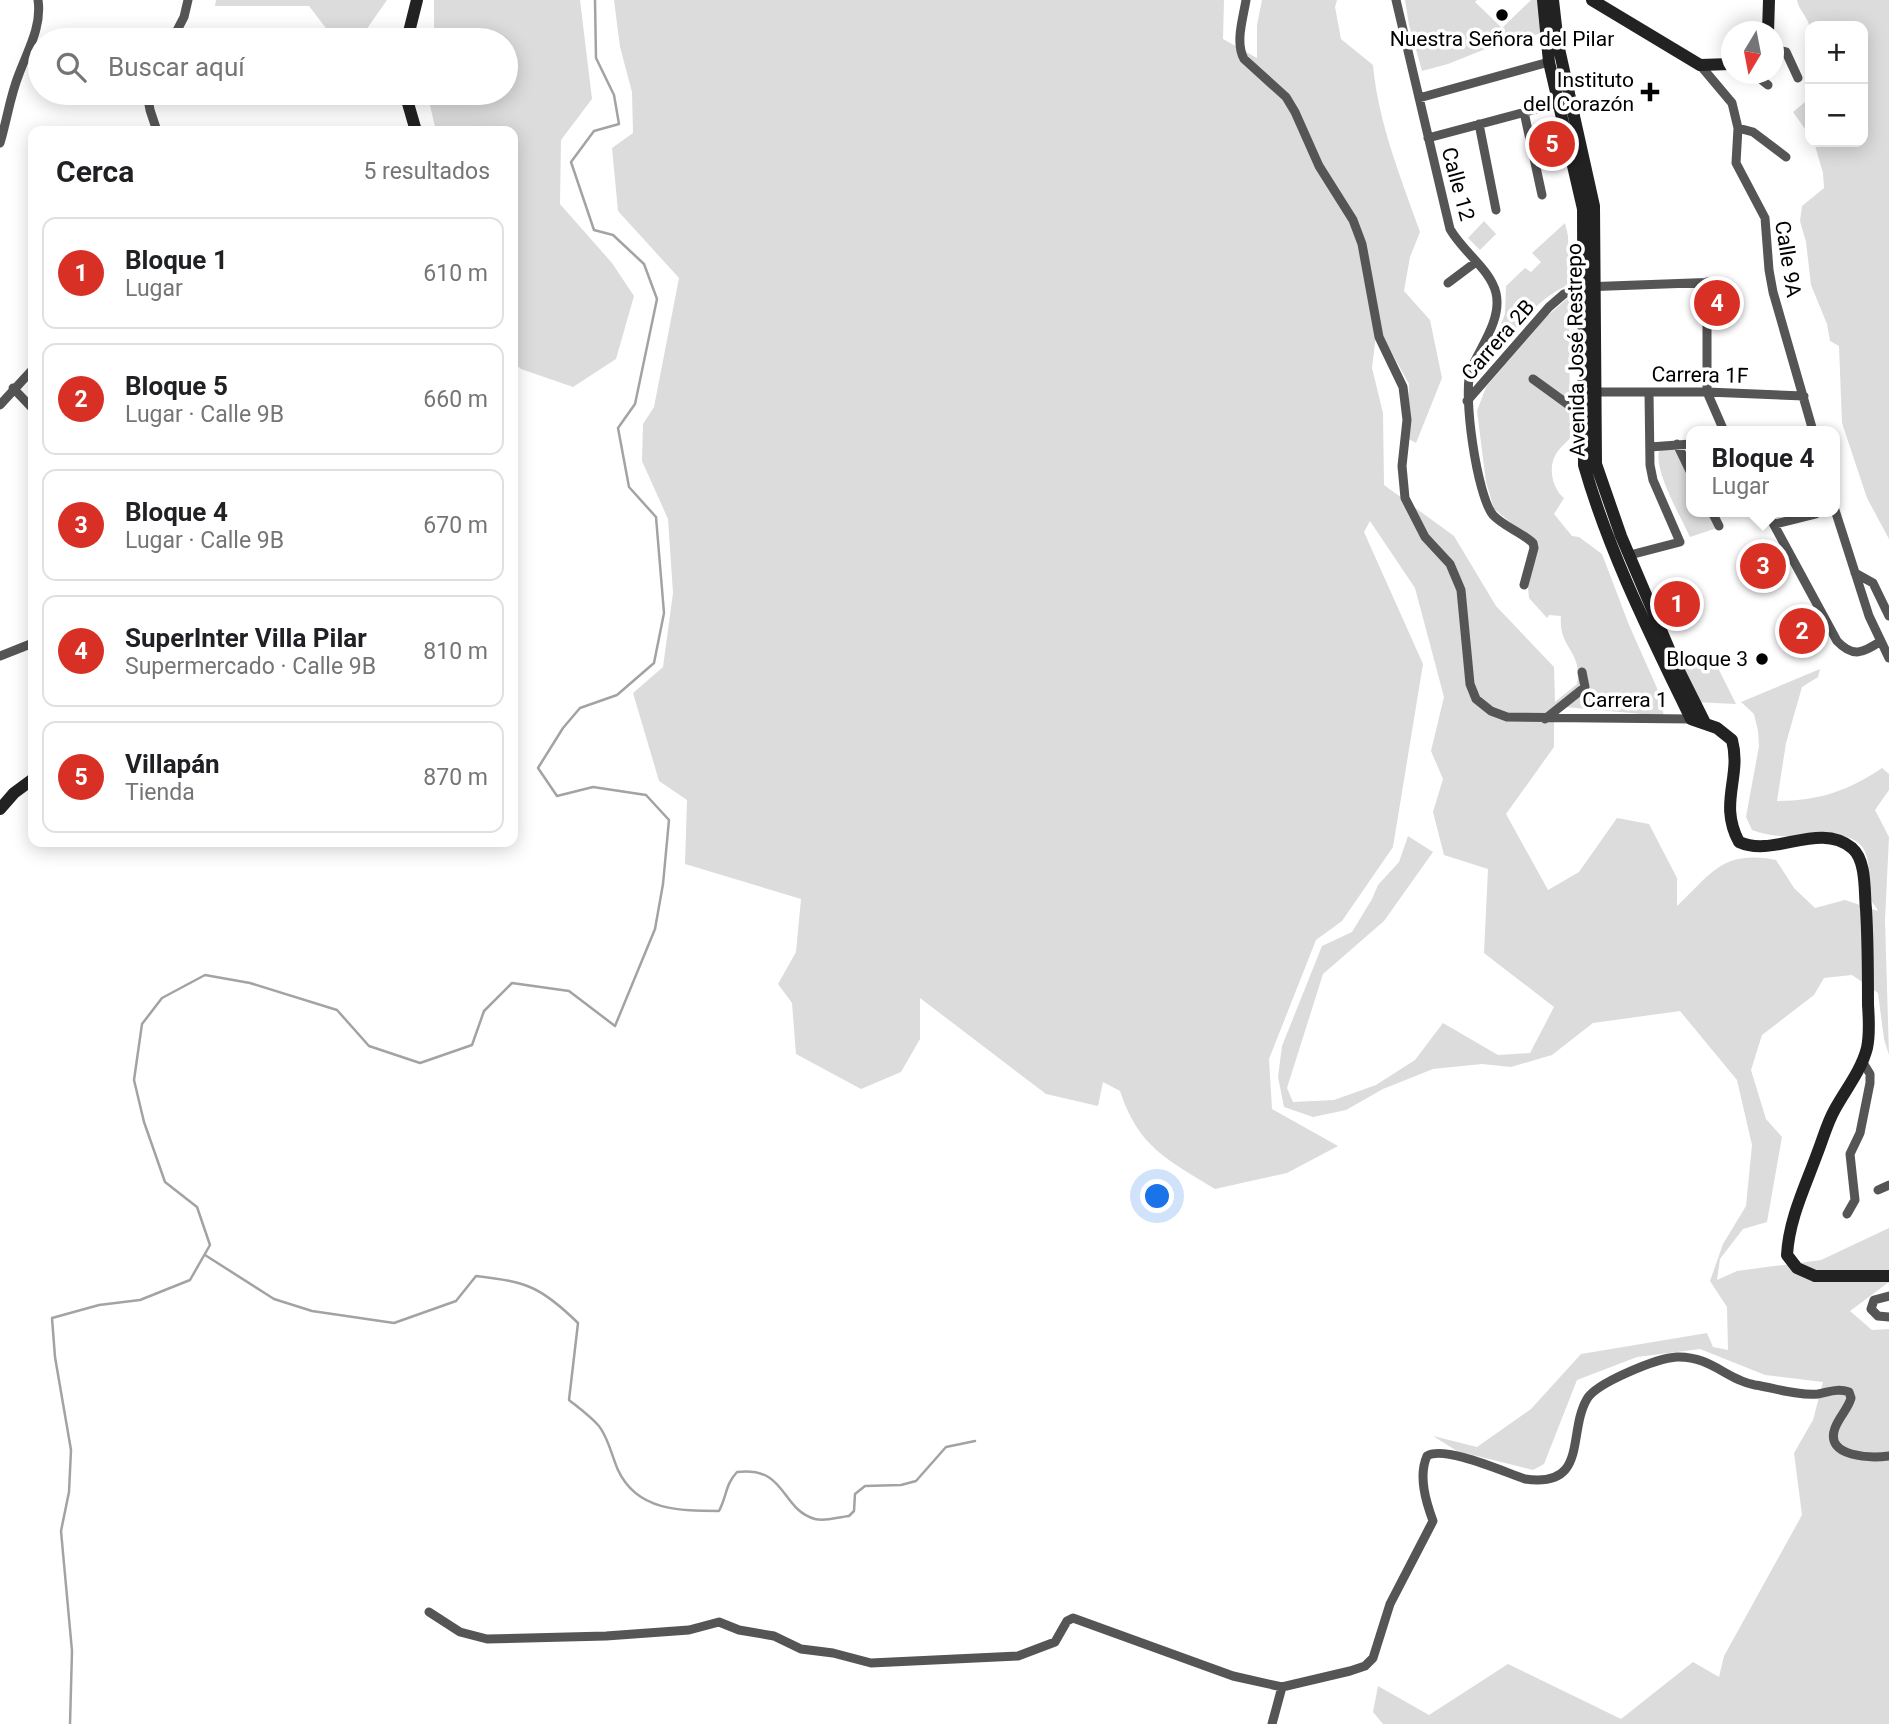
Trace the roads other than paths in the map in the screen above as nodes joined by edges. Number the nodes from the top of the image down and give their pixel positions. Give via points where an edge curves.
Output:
1 (38, 0) edge
2 (188, 0) edge
3 (417, 0) edge
4 (1247, 0) edge
5 (1396, 0) edge
6 (1543, 0) edge
7 (1553, 0) edge
8 (1592, 0) edge
9 (1769, 0) edge
10 (1768, 21) edge
11 (36, 28) edge
12 (180, 28) edge
13 (410, 28) edge
14 (28, 52) edge
15 (1784, 52) edge
16 (1549, 62) junction
17 (1721, 64) edge
18 (1700, 65) junction
19 (1798, 78) dead end
20 (1419, 98) junction
21 (1559, 103) junction
22 (149, 105) edge
23 (408, 105) edge
24 (1524, 113) junction
25 (1479, 124) junction
26 (155, 126) edge
27 (415, 126) edge
28 (1738, 128) junction
29 (1428, 138) junction
30 (0, 143) edge
31 (1786, 157) dead end
32 (1542, 195) dead end
33 (1496, 210) dead end
34 (1476, 262) junction
35 (1707, 282) junction
36 (1719, 282) dead end
37 (1448, 283) dead end
38 (1588, 287) junction
39 (28, 374) edge
40 (1533, 379) dead end
41 (13, 388) junction
42 (1596, 392) junction
43 (1649, 392) junction
44 (1707, 392) junction
45 (1804, 396) junction
46 (1467, 401) junction
47 (28, 404) edge
48 (0, 405) edge
49 (1584, 416) junction
50 (1722, 426) edge
51 (1812, 426) edge
52 (1677, 444) junction
53 (1686, 444) edge
54 (1650, 447) junction
55 (1686, 463) edge
56 (1714, 517) edge
57 (1770, 517) edge
58 (1803, 517) edge
59 (1837, 517) edge
60 (1774, 524) junction
61 (1719, 526) dead end
62 (1630, 555) junction
63 (1855, 573) junction
64 (1524, 585) dead end
65 (1889, 613) edge
66 (1881, 642) junction
67 (28, 645) edge
68 (0, 656) edge
69 (1889, 657) edge
70 (1582, 672) dead end
71 (1545, 719) junction
72 (1691, 719) junction
73 (1706, 723) junction
74 (28, 783) edge
75 (0, 809) edge
76 (1862, 1061) junction
77 (1889, 1185) edge
78 (1878, 1189) dead end
79 (1847, 1214) dead end
80 (1889, 1276) edge
81 (1889, 1296) edge
82 (1889, 1317) edge
83 (1889, 1457) edge
84 (429, 1612) dead end
85 (1282, 1687) junction
86 (1272, 1724) edge

1 - 11 street
2 - 12 street
3 - 13 main road
4 - 71 street, Carrera 1 via 1241,53 1286,97 1362,244 1379,337 1403,387 1405,498 1425,537 1450,564 1461,590 1469,684 1476,699 1491,711 1507,717
5 - 20 street, Calle 12
6 - 16 main road, Avenida José Restrepo
7 - 38 main road, Avenida José Restrepo via 1559,49 1594,206
8 - 18 main road
9 - 10 main road
14 - 30 street
15 - 19 street
16 - 20 street
16 - 21 main road, Avenida José Restrepo
17 - 18 main road
18 - 28 street, Calle 9A via 1732,103
20 - 29 street, Calle 12
21 - 24 street
21 - 38 main road, Avenida José Restrepo via 1583,209
22 - 26 street
23 - 27 main road
24 - 25 street
24 - 32 street
25 - 29 street
25 - 33 street
28 - 31 street via 1754,132
28 - 45 street, Calle 9A via 1736,163 1765,218 1773,292
29 - 34 street, Calle 12 via 1450,229
34 - 37 street
34 - 46 street, Calle 12 via 1491,280 1497,297 1490,330 1470,371
35 - 36 street, Carrera 2B
35 - 38 street, Carrera 2B
35 - 44 street
38 - 42 main road, Avenida José Restrepo
38 - 46 street, Carrera 2B via 1564,294 1549,307
38 - 49 main road, Avenida José Restrepo
39 - 41 street
40 - 49 street
41 - 47 street
41 - 48 street
42 - 43 street, Carrera 1F
42 - 62 main road, Avenida José Restrepo via 1596,464
43 - 44 street, Carrera 1F
43 - 54 street
44 - 45 street, Carrera 1F
44 - 50 street
45 - 51 street, Calle 9A
46 - 64 street, Carrera 2B via 1483,496 1493,515 1534,548
49 - 72 main road, Avenida José Restrepo via 1584,465 1596,505
52 - 53 street
52 - 54 street
52 - 55 street
54 - 62 street via 1653,480 1680,542
56 - 61 street
57 - 60 street
58 - 60 street
59 - 63 street
60 - 66 street via 1837,641 1846,650 1860,652
62 - 73 main road, Avenida José Restrepo via 1678,671
63 - 65 street via 1873,583
63 - 66 street
66 - 69 street
67 - 68 street
70 - 71 street via 1585,687
71 - 72 street, Carrera 1
72 - 73 main road, Carrera 1
73 - 76 main road via 1732,740 1735,762 1729,816 1739,842 1764,847 1819,838 1852,848 1859,857 1868,954 1869,1032
74 - 75 main road
76 - 79 street via 1870,1083 1860,1133 1850,1154 1855,1200
76 - 80 main road via 1825,1131 1795,1212 1787,1255 1797,1268 1815,1276
77 - 78 street
81 - 82 street via 1874,1300 1871,1309 1878,1316
83 - 85 street via 1859,1457 1838,1447 1833,1437 1851,1398 1849,1392 1802,1394 1741,1382 1690,1357 1643,1365 1589,1395 1574,1455 1560,1473 1525,1479 1446,1453 1427,1456 1423,1469 1433,1521 1390,1604 1373,1658 1350,1671
84 - 85 street via 460,1632 487,1639 688,1630 719,1622 774,1636 801,1650 871,1663 1018,1656 1055,1642 1073,1618 1233,1676
85 - 86 street

